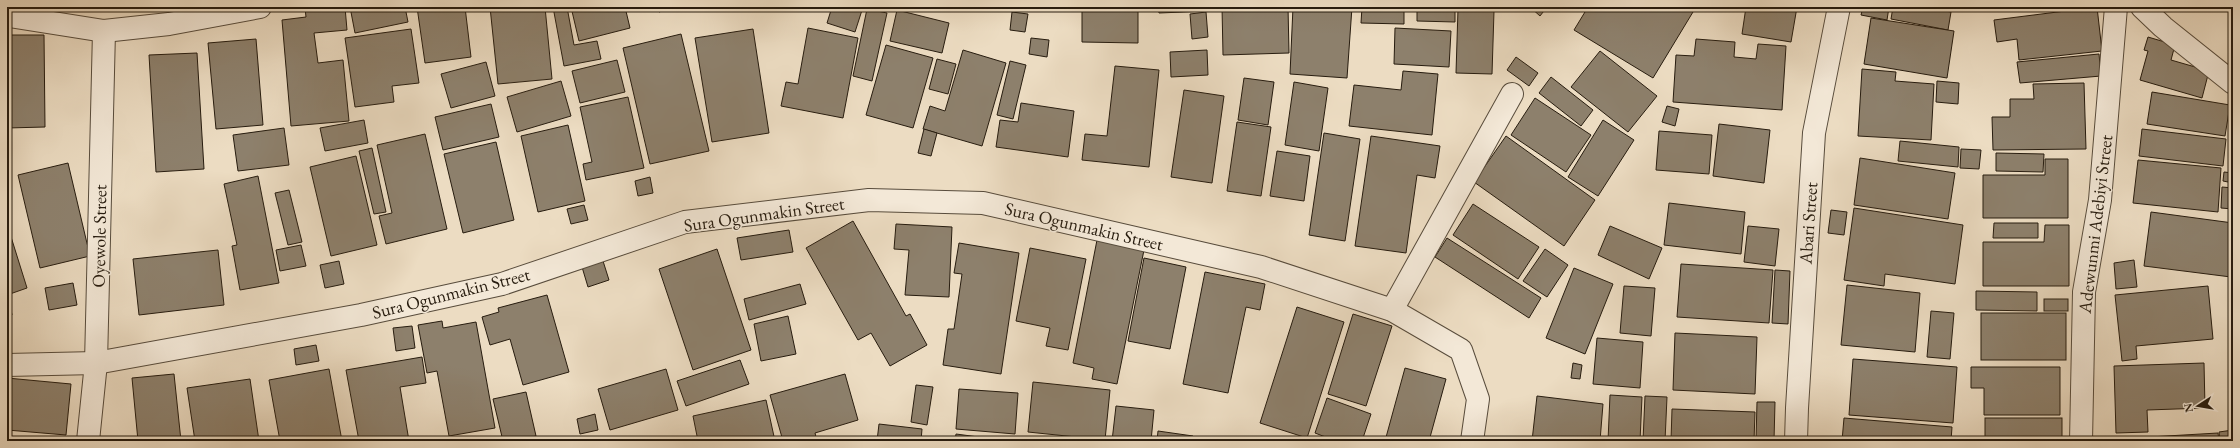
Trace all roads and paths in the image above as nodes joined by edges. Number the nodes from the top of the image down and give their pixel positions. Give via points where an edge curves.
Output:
1 (260, 7) edge
2 (1839, 7) edge
3 (2116, 7) edge
4 (2142, 7) edge
5 (7, 13) edge
6 (104, 31) junction
7 (2233, 83) edge
8 (1512, 94) dead end
9 (1392, 310) junction
10 (96, 363) junction
11 (7, 365) edge
12 (88, 441) edge
13 (1472, 441) edge
14 (1796, 441) edge
15 (2081, 441) edge

1 - 6 street via 169,24
2 - 14 street, Abari Street via 1814,133
3 - 15 street, Adewunmi Adebiyi Street via 2100,200 2084,292
4 - 7 street
5 - 6 street via 9,16
6 - 10 street, Oyewole Street
8 - 9 street
9 - 10 street, Sura Ogunmakin Street via 1261,267 983,203 868,200 685,222 502,284 361,315
9 - 13 street, Sura Ogunmakin Street via 1461,350 1478,399
10 - 11 street, Sura Ogunmakin Street
10 - 12 street, Oyewole Street

